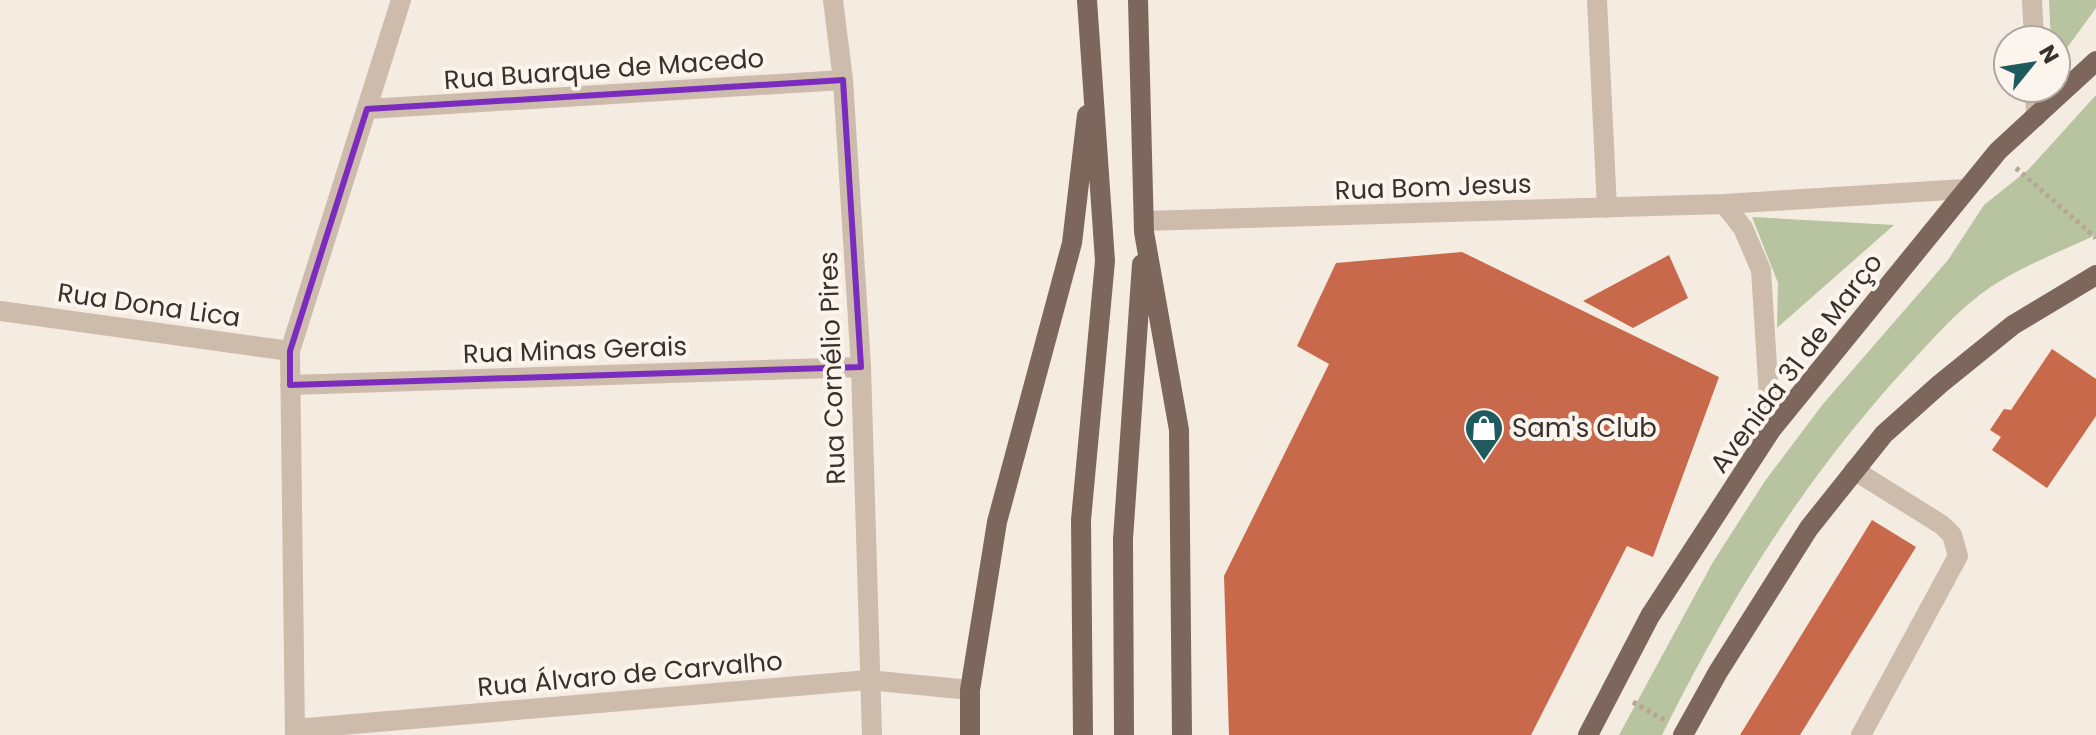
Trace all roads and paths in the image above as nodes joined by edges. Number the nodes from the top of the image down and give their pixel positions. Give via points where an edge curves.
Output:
1 (401, 0) edge
2 (833, 0) edge
3 (1087, 0) edge
4 (1138, 0) edge
5 (1597, 0) edge
6 (2032, 0) edge
7 (2033, 24) edge
8 (2096, 61) edge
9 (1092, 75) junction
10 (843, 80) junction
11 (2036, 104) edge
12 (367, 109) junction
13 (2036, 117) junction
14 (1998, 151) junction
15 (1965, 189) junction
16 (1724, 204) junction
17 (1607, 208) junction
18 (1144, 226) junction
19 (2096, 238) edge
20 (2096, 275) edge
21 (0, 311) edge
22 (290, 351) junction
23 (861, 367) junction
24 (290, 385) junction
25 (1771, 430) junction
26 (1854, 470) junction
27 (868, 680) junction
28 (1611, 689) junction
29 (970, 690) junction
30 (295, 732) edge
31 (1684, 734) edge
32 (872, 735) edge
33 (970, 735) edge
34 (1083, 735) edge
35 (1124, 735) edge
36 (1182, 735) edge
37 (1588, 735) edge
38 (1861, 735) edge

1 - 12 street
2 - 10 street, Rua Cornélio Pires
3 - 9 main road
4 - 18 main road
5 - 17 street
6 - 7 street
8 - 13 main road, Avenida 31 de Março
9 - 29 main road via 1072,243 997,522
9 - 34 main road via 1105,261 1081,520
10 - 12 street, Rua Buarque de Macedo
10 - 23 street, Rua Cornélio Pires
11 - 13 street
12 - 22 street
13 - 14 main road, Avenida 31 de Março
14 - 15 main road, Avenida 31 de Março
14 - 19 path
15 - 16 street, Rua Bom Jesus
15 - 25 main road, Avenida 31 de Março
16 - 17 street, Rua Bom Jesus
16 - 25 street via 1743,228 1761,270
17 - 18 street, Rua Bom Jesus
18 - 35 main road via 1123,539
18 - 36 main road via 1179,430
20 - 26 main road via 2013,325 1884,434
21 - 22 street, Rua Dona Lica
22 - 24 street
23 - 24 street, Rua Minas Gerais
23 - 27 street, Rua Cornélio Pires
24 - 30 street
25 - 28 main road, Avenida 31 de Março via 1650,616
26 - 31 main road via 1809,528
26 - 38 street via 1942,525 1952,535 1958,556
27 - 29 street, Rua Álvaro de Carvalho
27 - 30 street, Rua Álvaro de Carvalho
27 - 32 street, Rua Cornélio Pires
28 - 31 path
28 - 37 main road, Avenida 31 de Março
29 - 33 main road

